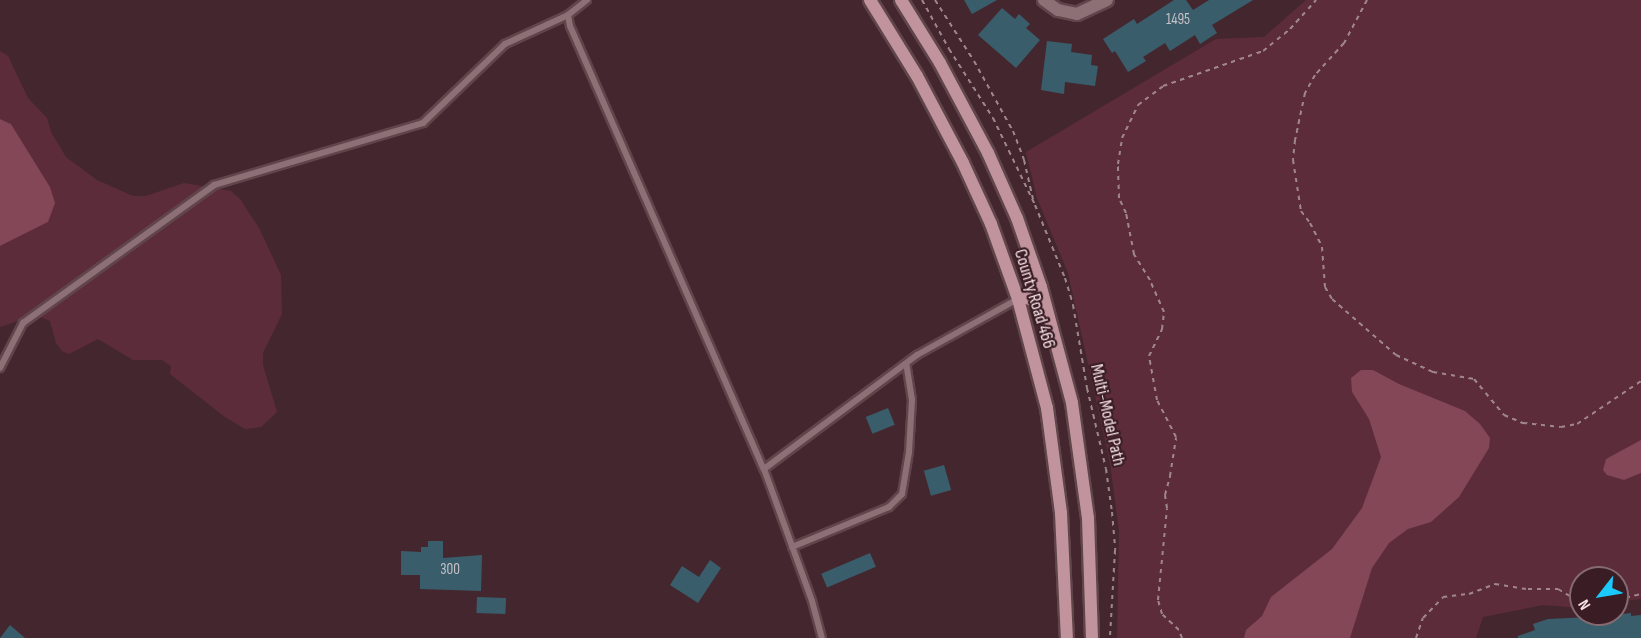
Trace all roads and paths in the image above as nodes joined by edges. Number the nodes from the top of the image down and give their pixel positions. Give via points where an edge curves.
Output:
1 (587, 0) edge
2 (870, 0) edge
3 (901, 0) edge
4 (922, 0) edge
5 (935, 0) edge
6 (1044, 0) edge
7 (1107, 0) edge
8 (1316, 0) edge
9 (1367, 0) edge
10 (568, 15) junction
11 (1035, 205) junction
12 (1018, 299) junction
13 (1050, 321) junction
14 (906, 363) junction
15 (0, 368) edge
16 (1641, 381) edge
17 (764, 469) junction
18 (792, 547) junction
19 (1569, 596) edge
20 (822, 638) edge
21 (1067, 638) edge
22 (1092, 638) edge
23 (1110, 638) edge
24 (1182, 638) edge
25 (1416, 638) edge

1 - 10 lane
2 - 12 main road, County Road 466 via 917,76 963,163 992,224
3 - 13 main road, County Road 466 via 988,153 1017,218
4 - 11 path, Multi-Model Path via 993,118
5 - 11 path, Multi-Model Path via 1013,131
6 - 7 street via 1058,10 1077,14
8 - 24 path via 1263,51 1163,86 1138,105 1122,138 1119,198 1134,254 1164,312 1162,329 1149,356 1157,400 1176,437 1165,495 1158,600 1162,614
9 - 16 path via 1344,43 1310,84 1295,140 1293,160 1301,211 1322,247 1326,288 1332,299 1396,355 1433,372 1474,379 1504,415 1523,423 1561,427 1577,424
10 - 15 lane via 505,44 423,123 214,184 24,323
10 - 17 lane
11 - 23 path, Multi-Model Path via 1070,296 1106,469 1116,550
12 - 13 main road via 1029,298 1039,304
12 - 14 lane
12 - 21 main road, County Road 466 via 1047,408 1061,513
13 - 22 main road, County Road 466 via 1072,403 1088,518
14 - 17 lane
14 - 18 lane via 912,400 902,494 889,507
17 - 18 lane
18 - 20 lane
19 - 25 path via 1558,589 1495,584 1469,594 1443,597 1422,618

